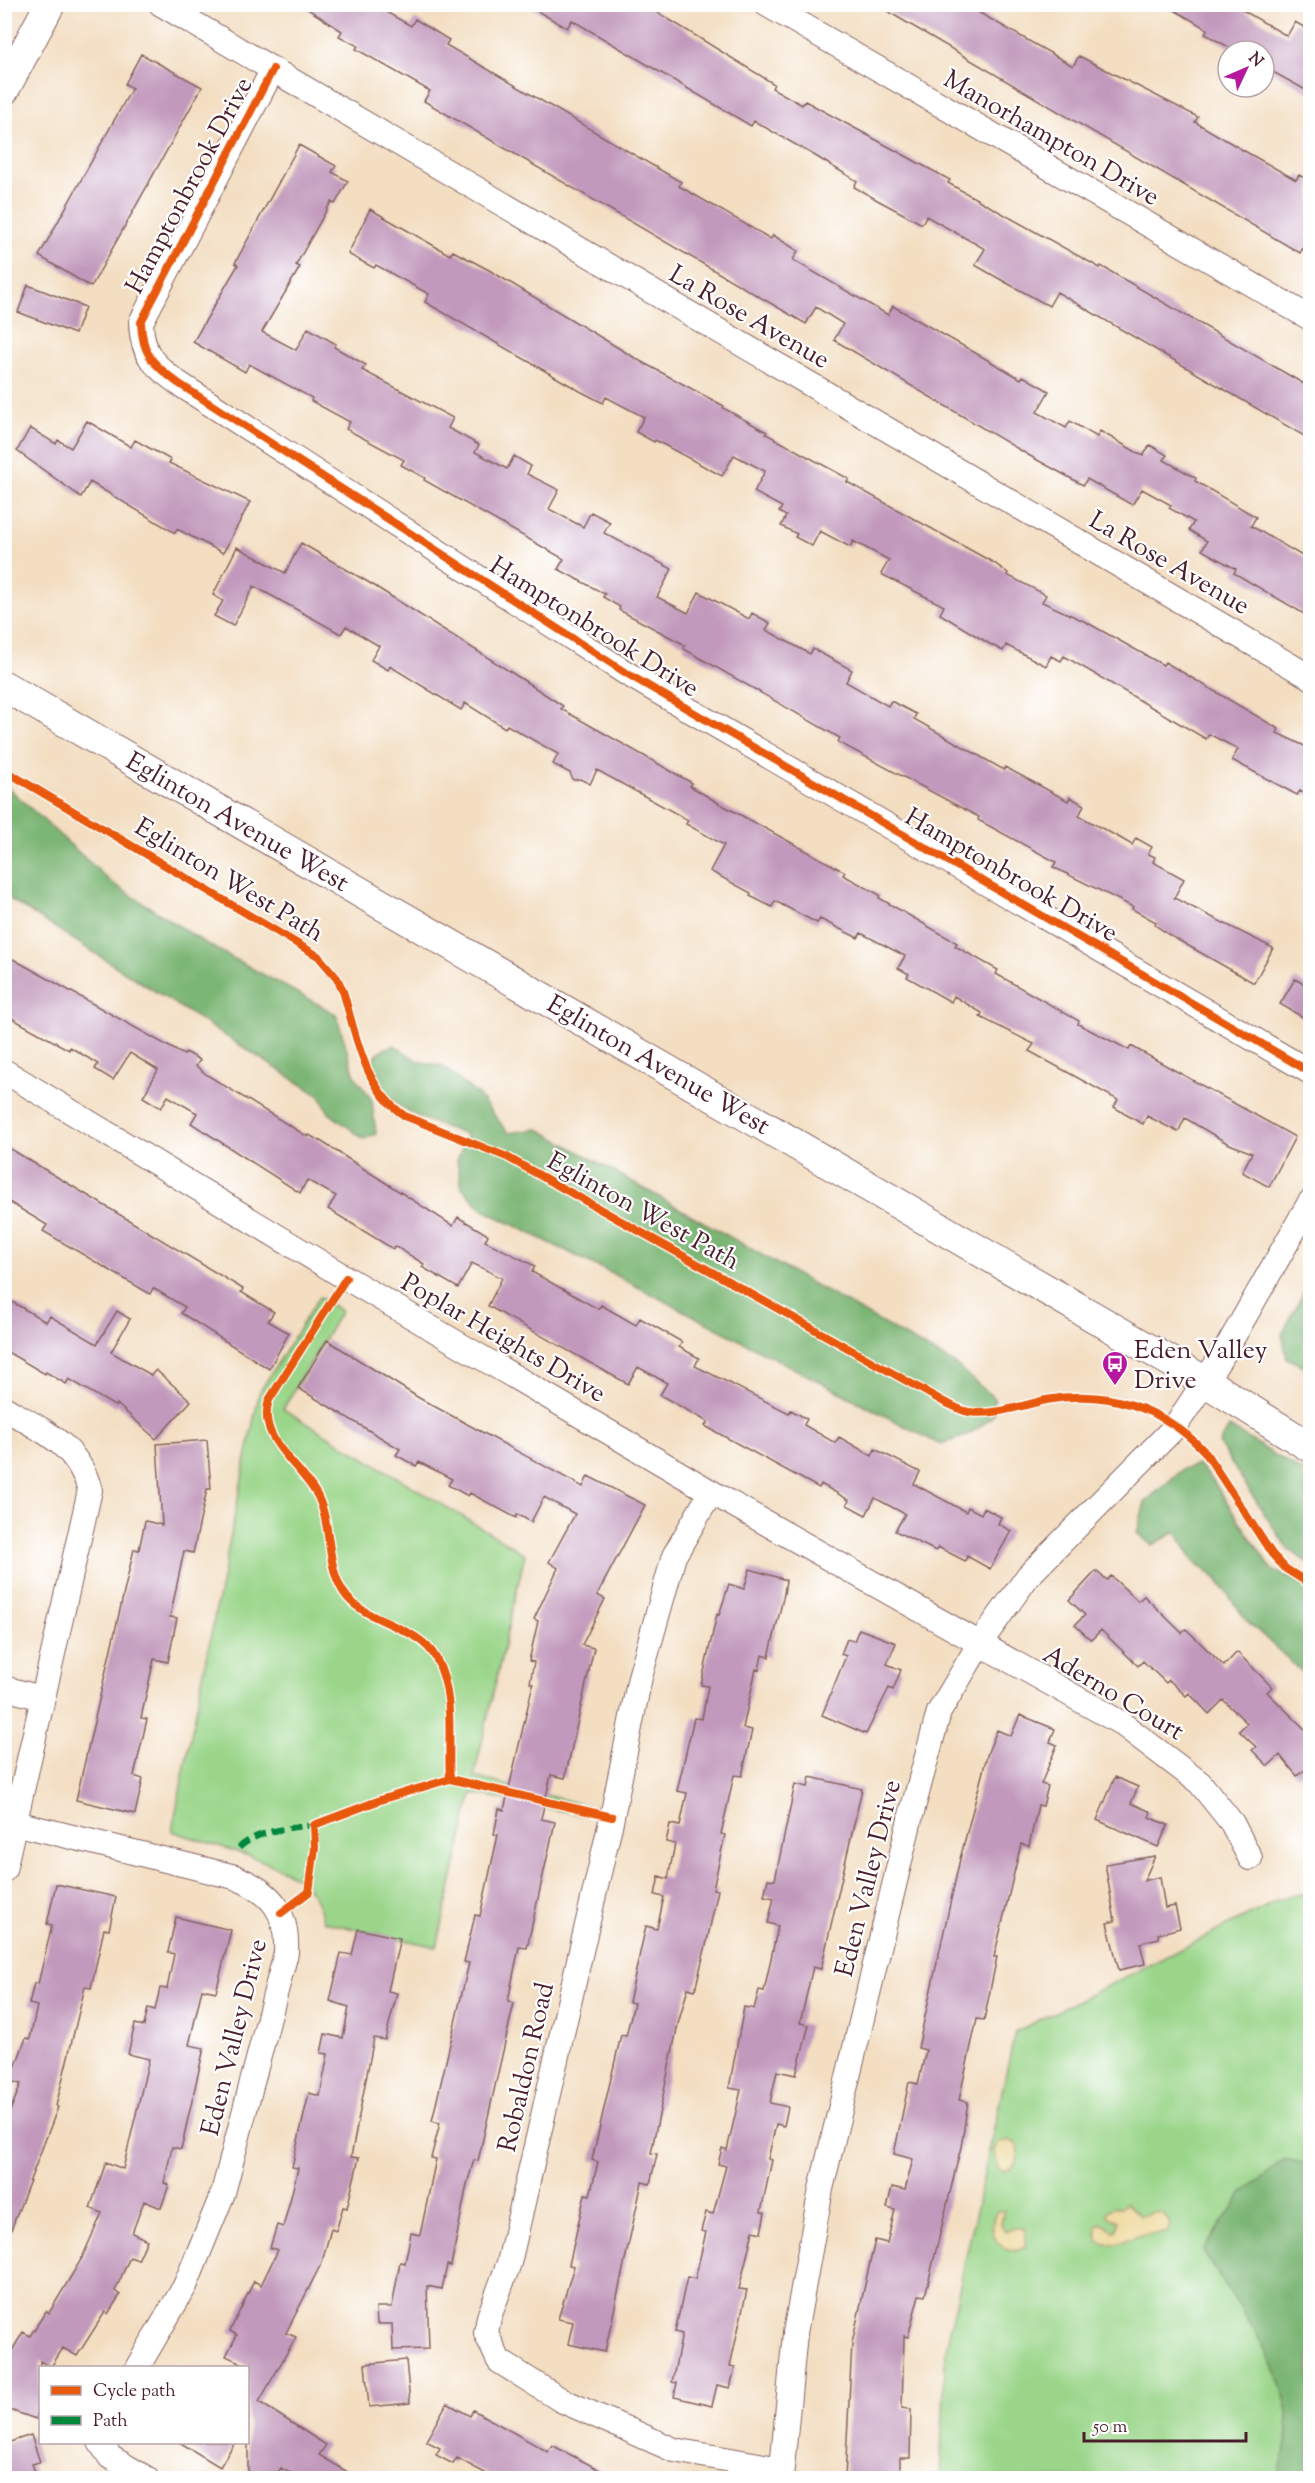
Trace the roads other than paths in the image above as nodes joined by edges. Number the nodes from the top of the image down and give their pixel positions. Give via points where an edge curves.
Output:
1 (50, 4) edge
2 (161, 4) edge
3 (766, 4) edge
4 (273, 69) junction
5 (4, 90) edge
6 (1311, 318) edge
7 (1311, 677) edge
8 (4, 686) edge
9 (4, 1071) edge
10 (1311, 1072) edge
11 (1311, 1202) edge
12 (1206, 1382) junction
13 (4, 1408) edge
14 (1311, 1447) edge
15 (711, 1492) junction
16 (980, 1643) junction
17 (4, 1688) edge
18 (42, 1698) junction
19 (15, 1823) junction
20 (1250, 1858) dead end
21 (4, 1870) edge
22 (138, 2366) edge
23 (101, 2444) edge
24 (781, 2474) edge
25 (146, 2478) edge

1 - 5 main road
2 - 4 street, La Rose Avenue
3 - 6 street, Manorhampton Drive
4 - 7 street, La Rose Avenue
4 - 10 street, Hamptonbrook Drive via 141,322 141,342 154,365 626,673
8 - 12 main road, Eglinton Avenue West
9 - 15 street, Poplar Heights Drive
11 - 12 street, Eden Valley Drive
12 - 14 main road, Eglinton Avenue West
12 - 16 street, Eden Valley Drive via 1174,1428 1028,1575
13 - 18 street via 57,1439 74,1454 90,1490
15 - 16 street, Poplar Heights Drive
15 - 24 street, Robaldon Road via 674,1556 640,1677 612,1817 509,2263 486,2333 499,2361 596,2417 674,2450
16 - 20 street, Aderno Court via 1121,1723 1175,1762 1219,1804
16 - 24 street, Eden Valley Drive via 939,1712 821,2189 795,2332
17 - 18 street
18 - 19 street
19 - 21 street
19 - 22 street, Eden Valley Drive via 235,1877 254,1885 271,1899 287,1931 286,1953 223,2193 185,2286
23 - 25 street via 110,2457

